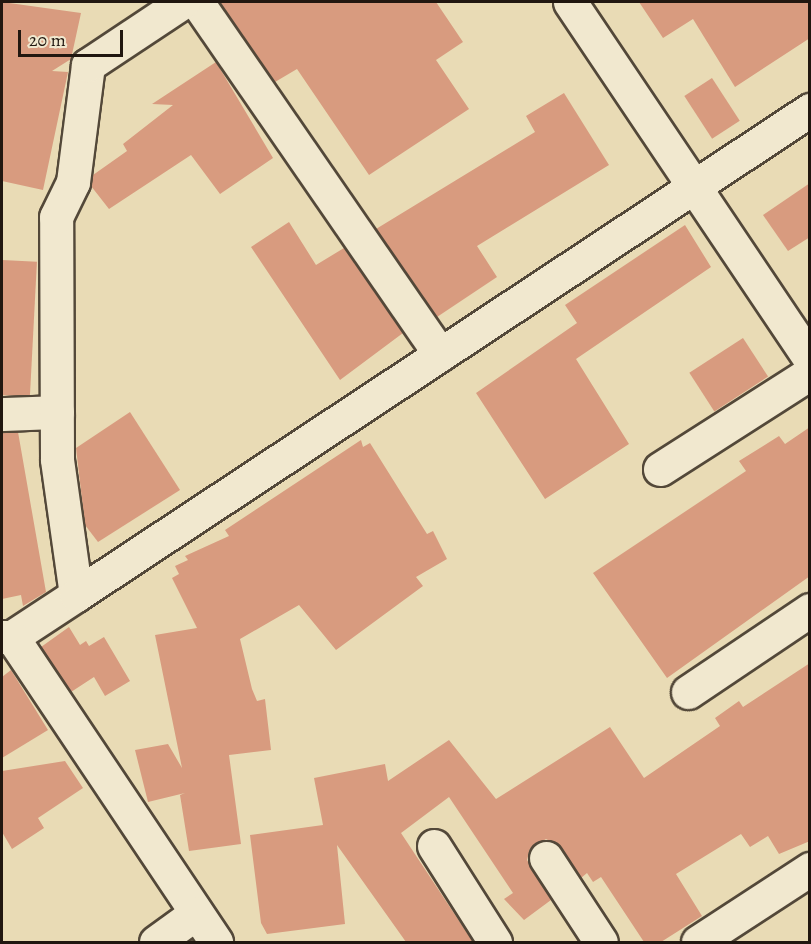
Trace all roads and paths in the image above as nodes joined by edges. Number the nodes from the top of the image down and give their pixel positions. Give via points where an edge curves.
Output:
1 (183, 2) edge
2 (197, 2) edge
3 (570, 2) edge
4 (810, 110) edge
5 (693, 187) junction
6 (440, 354) junction
7 (810, 359) edge
8 (810, 373) edge
9 (57, 412) junction
10 (2, 414) edge
11 (660, 469) dead end
12 (76, 596) junction
13 (810, 610) edge
14 (7, 637) edge
15 (688, 692) dead end
16 (434, 846) dead end
17 (546, 858) dead end
18 (810, 869) edge
19 (196, 913) junction
20 (156, 942) edge
21 (216, 942) edge
22 (495, 942) edge
23 (601, 942) edge
24 (698, 942) edge

1 - 9 street via 88,65 73,182 56,217
2 - 6 street
3 - 5 street
4 - 5 street
5 - 6 street
5 - 7 street
6 - 12 street
8 - 11 street
9 - 10 street
9 - 12 street via 57,459
12 - 14 street
13 - 15 street
14 - 19 street
16 - 22 street
17 - 23 street
18 - 24 street
19 - 20 street
19 - 21 street

